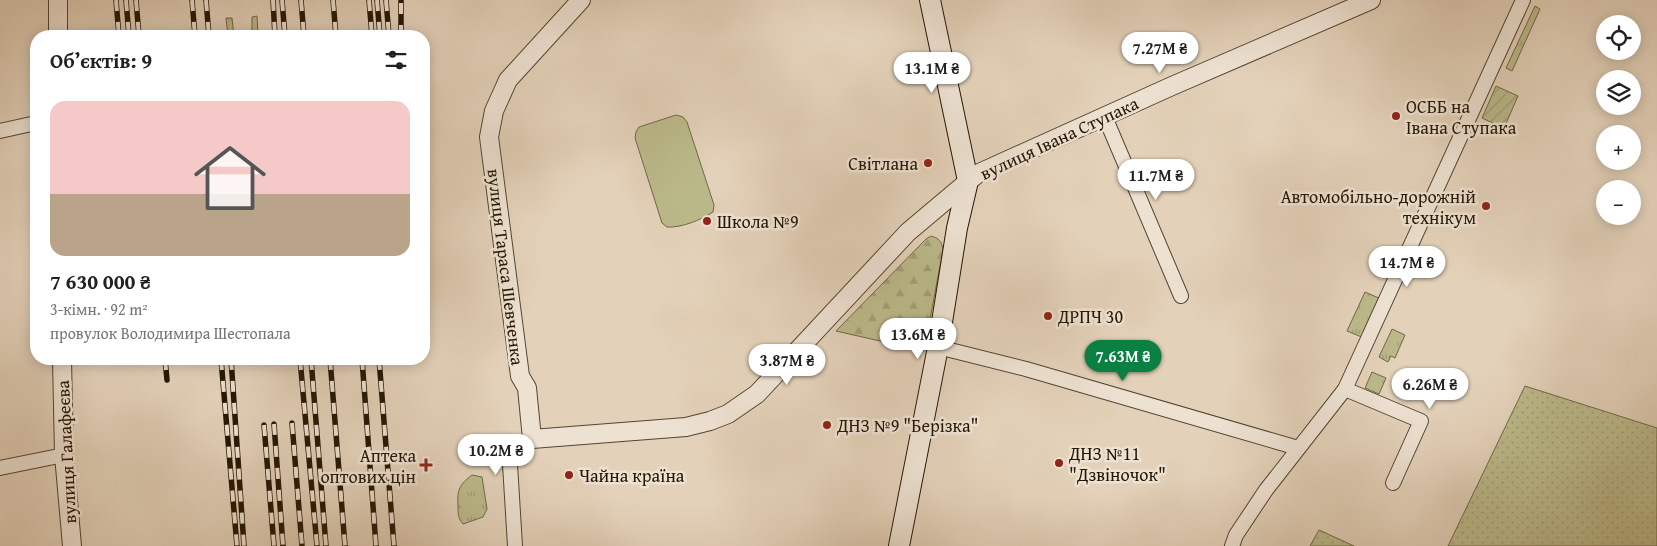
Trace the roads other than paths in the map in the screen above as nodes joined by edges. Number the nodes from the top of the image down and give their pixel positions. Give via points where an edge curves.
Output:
1 (58, 0) edge
2 (581, 0) edge
3 (930, 0) edge
4 (1371, 0) edge
5 (1523, 0) edge
6 (58, 30) edge
7 (1105, 117) junction
8 (30, 124) edge
9 (0, 130) edge
10 (968, 181) junction
11 (1181, 296) dead end
12 (938, 347) junction
13 (62, 365) edge
14 (1345, 389) junction
15 (532, 439) junction
16 (1298, 448) junction
17 (64, 455) junction
18 (0, 468) edge
19 (1393, 483) dead end
20 (72, 546) edge
21 (515, 546) edge
22 (899, 546) edge
23 (1232, 546) edge

1 - 6 street
2 - 15 street, вулиця Тараса Шевченка via 508,80 494,111 489,137 520,376 527,388
3 - 10 main road
4 - 7 street, вулиця Івана Ступака
5 - 14 street
7 - 10 street, вулиця Івана Ступака via 977,174
7 - 11 street
8 - 9 street
10 - 12 main road
10 - 15 street, вулиця Івана Ступака via 908,232 757,394 728,414 686,427
12 - 16 street via 1026,369
12 - 22 main road
13 - 17 street, вулиця Галафеєва
14 - 16 street
14 - 19 street via 1421,421
15 - 21 street via 509,448
16 - 23 street via 1266,490
17 - 18 street
17 - 20 street, вулиця Галафеєва

